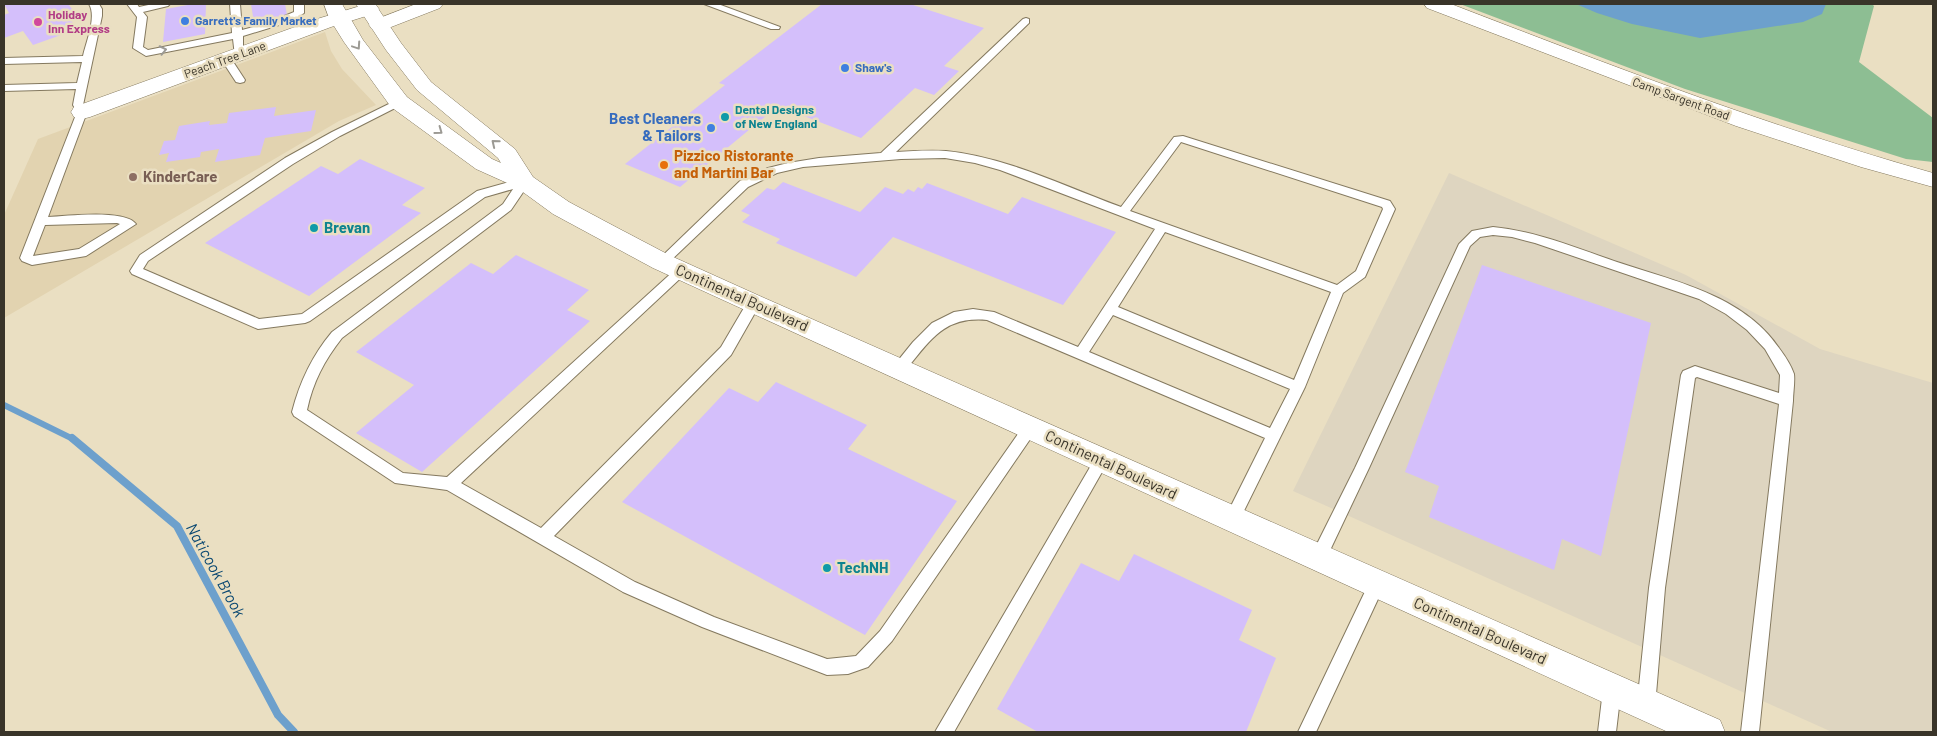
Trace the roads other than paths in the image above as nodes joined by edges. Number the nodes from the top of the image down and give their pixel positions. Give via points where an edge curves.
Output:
1 (94, 4) edge
2 (165, 4) edge
3 (235, 4) edge
4 (299, 4) edge
5 (433, 4) edge
6 (709, 4) edge
7 (1434, 4) edge
8 (134, 7) edge
9 (336, 11) edge
10 (372, 13) edge
11 (1026, 21) dead end
12 (775, 26) dead end
13 (234, 49) junction
14 (88, 59) junction
15 (4, 61) edge
16 (240, 80) dead end
17 (82, 86) junction
18 (4, 88) edge
19 (399, 102) junction
20 (82, 112) junction
21 (885, 156) junction
22 (1933, 180) edge
23 (524, 182) junction
24 (1123, 212) junction
25 (41, 221) junction
26 (1162, 227) junction
27 (672, 267) junction
28 (1338, 290) junction
29 (753, 304) junction
30 (1111, 309) junction
31 (1081, 354) junction
32 (899, 368) junction
33 (1298, 387) junction
34 (1786, 401) junction
35 (1030, 428) junction
36 (1274, 436) junction
37 (1102, 461) junction
38 (450, 484) junction
39 (1232, 520) junction
40 (543, 536) junction
41 (1318, 558) junction
42 (1377, 584) junction
43 (1612, 690) junction
44 (1646, 706) junction
45 (944, 732) edge
46 (1307, 732) edge
47 (1606, 732) edge
48 (1707, 732) edge
49 (1750, 732) edge

1 - 14 lane via 97,16
2 - 8 lane
3 - 13 lane
4 - 13 lane via 299,13 294,17
5 - 10 main road, Peach Tree Lane
6 - 12 lane
7 - 22 main road, Camp Sargent Road via 1754,126
8 -> 13 lane via 142,17 138,48 146,52
9 - 10 main road, Peach Tree Lane
9 - 13 main road, Peach Tree Lane
9 -> 19 main road, Continental Boulevard via 367,61
23 -> 10 main road, Continental Boulevard via 507,154 424,86
11 - 21 lane
13 - 16 lane
13 - 20 main road, Peach Tree Lane
14 - 15 lane
14 - 17 lane
17 - 18 lane
17 - 20 lane via 78,105
19 -> 23 main road, Continental Boulevard via 484,164
19 - 23 lane via 289,161 144,258 136,271 258,324 306,318 481,194
20 - 25 lane
21 - 24 lane via 935,154 990,163
21 - 27 lane via 814,162 759,175 744,184
23 - 27 main road, Continental Boulevard via 561,208
23 - 38 lane via 507,207 337,335 319,357 304,390 299,412 400,479
24 - 26 lane
24 - 28 lane via 1178,139 1386,204 1389,209 1361,274
25 - 25 lane via 26,258 32,261 82,253 130,224 119,219
26 - 28 lane
26 - 30 lane
27 - 29 main road, Continental Boulevard
27 - 38 lane
28 - 33 lane
29 - 32 main road, Continental Boulevard
29 - 40 lane via 726,351
30 - 31 lane
30 - 33 lane
31 - 32 lane via 976,313 949,318 938,325
31 - 36 lane
32 - 35 main road, Continental Boulevard
33 - 36 lane
34 - 41 lane via 1787,374 1770,346 1731,311 1704,296 1538,239 1493,230 1476,234 1465,244
34 - 44 lane via 1704,373 1695,371 1688,375 1657,588
34 - 49 lane
35 - 37 main road, Continental Boulevard
35 - 40 lane via 886,636 868,658 848,667 827,667 708,622 629,587
36 - 39 lane
37 - 39 main road, Continental Boulevard
37 - 45 lane
38 - 40 lane
39 - 41 main road, Continental Boulevard
41 - 42 main road, Continental Boulevard
42 - 43 main road, Continental Boulevard
42 - 46 lane
43 - 44 main road, Continental Boulevard
43 - 47 lane
44 - 48 main road, Continental Boulevard

